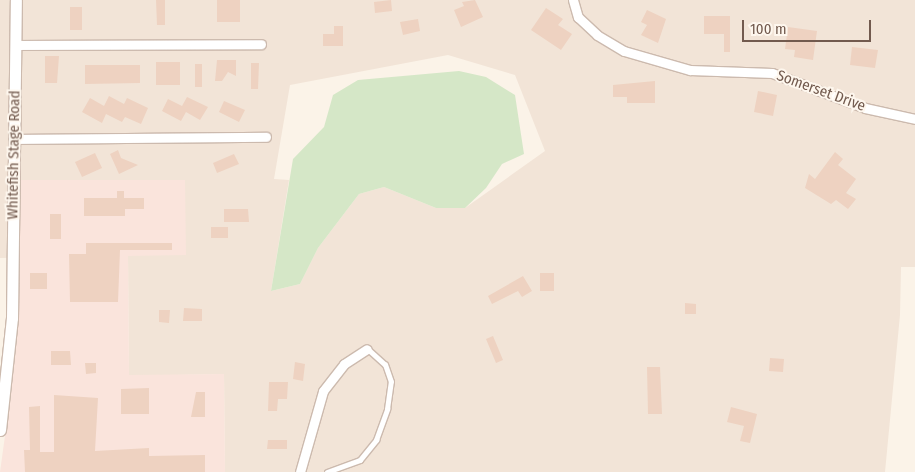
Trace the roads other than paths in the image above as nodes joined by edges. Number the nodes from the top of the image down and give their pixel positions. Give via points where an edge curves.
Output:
1 (16, 0) edge
2 (573, 0) edge
3 (261, 44) dead end
4 (15, 46) junction
5 (915, 119) edge
6 (266, 138) dead end
7 (14, 140) junction
8 (367, 349) joint
9 (0, 430) edge
10 (300, 472) edge
11 (327, 472) edge

1 - 4 main road, Whitefish Stage Road
2 - 5 street, Somerset Drive via 578,16 597,36 624,51 690,70 772,73 865,108
3 - 4 street
4 - 7 main road, Whitefish Stage Road
6 - 7 street
7 - 9 main road, Whitefish Stage Road via 11,341
8 - 10 street via 344,364 323,391
8 - 11 lane via 385,365 391,382 387,408 376,440 360,460

